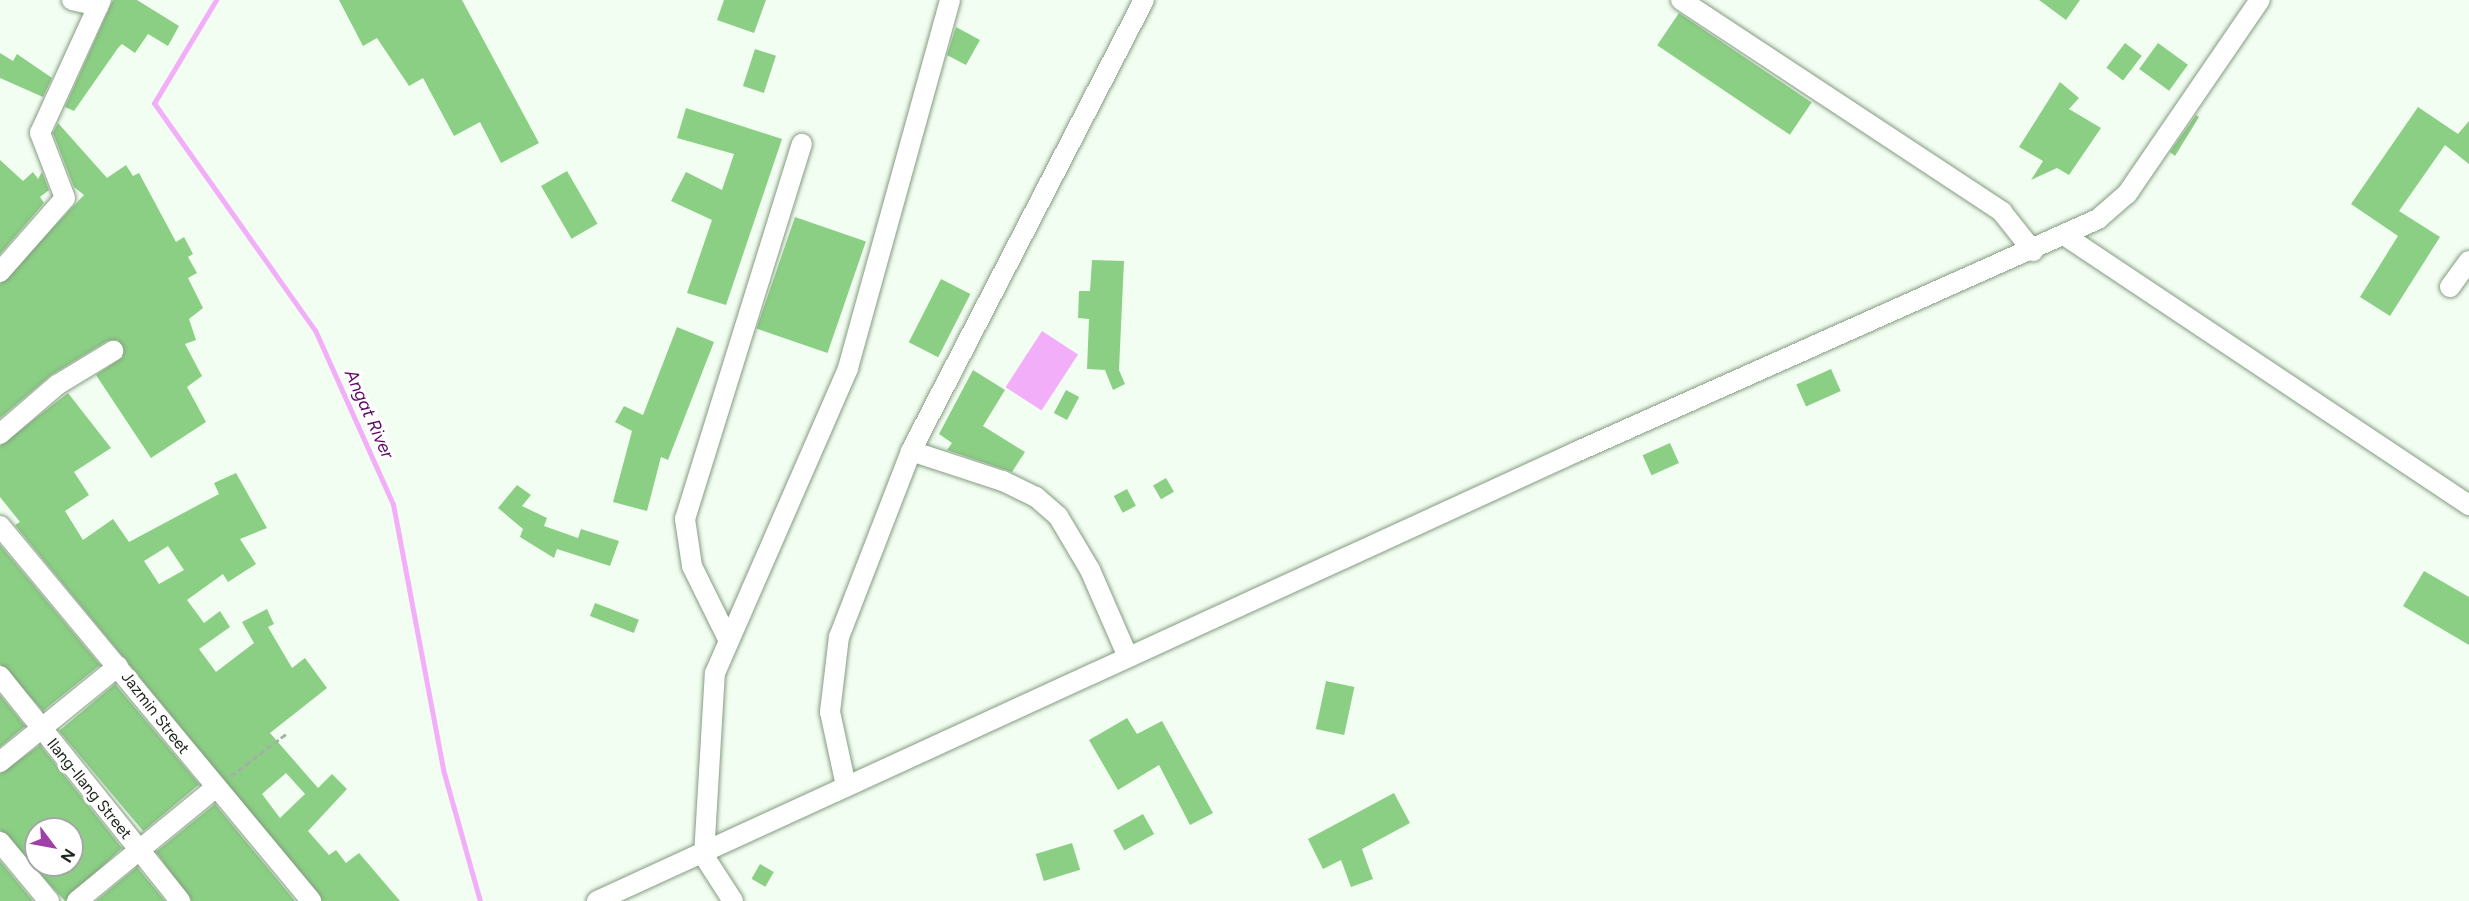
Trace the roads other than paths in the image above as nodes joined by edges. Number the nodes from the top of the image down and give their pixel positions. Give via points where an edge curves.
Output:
1 (72, 0) edge
2 (950, 0) edge
3 (1144, 0) edge
4 (1681, 0) edge
5 (2260, 0) edge
6 (99, 3) edge
7 (802, 144) dead end
8 (2064, 235) junction
9 (2033, 251) junction
10 (2468, 264) edge
11 (0, 272) edge
12 (2450, 287) dead end
13 (113, 351) dead end
14 (0, 434) edge
15 (911, 451) junction
16 (2469, 505) edge
17 (3, 534) edge
18 (728, 639) junction
19 (1128, 657) junction
20 (118, 666) junction
21 (0, 676) edge
22 (40, 729) junction
23 (0, 762) edge
24 (846, 786) junction
25 (215, 788) junction
26 (0, 842) edge
27 (140, 851) junction
28 (704, 856) junction
29 (49, 901) edge
30 (77, 901) edge
31 (180, 901) edge
32 (311, 901) edge
33 (597, 901) edge
34 (733, 901) edge

1 - 6 street
2 - 18 street via 848,368
3 - 15 street
4 - 9 street via 2002,212
5 - 8 street via 2127,194 2098,219
6 - 11 street via 40,133 65,198
7 - 18 street via 685,519 692,566
8 - 9 street
8 - 16 street
9 - 19 street
10 - 12 street
13 - 14 street via 57,385
15 - 19 street via 1004,481 1036,497 1058,516 1090,570
15 - 24 street via 839,637 830,712
17 - 20 street, Jazmin Street
18 - 28 street via 710,701 712,782
19 - 24 street
20 - 22 street
20 - 25 street, Jazmin Street
21 - 22 street, Ilang-Ilang Street
22 - 23 street
22 - 27 street, Ilang-Ilang Street
24 - 28 street
25 - 27 street
25 - 32 street, Jazmin Street
26 - 29 street
27 - 30 street
27 - 31 street, Ilang-Ilang Street
28 - 33 street
28 - 34 street

